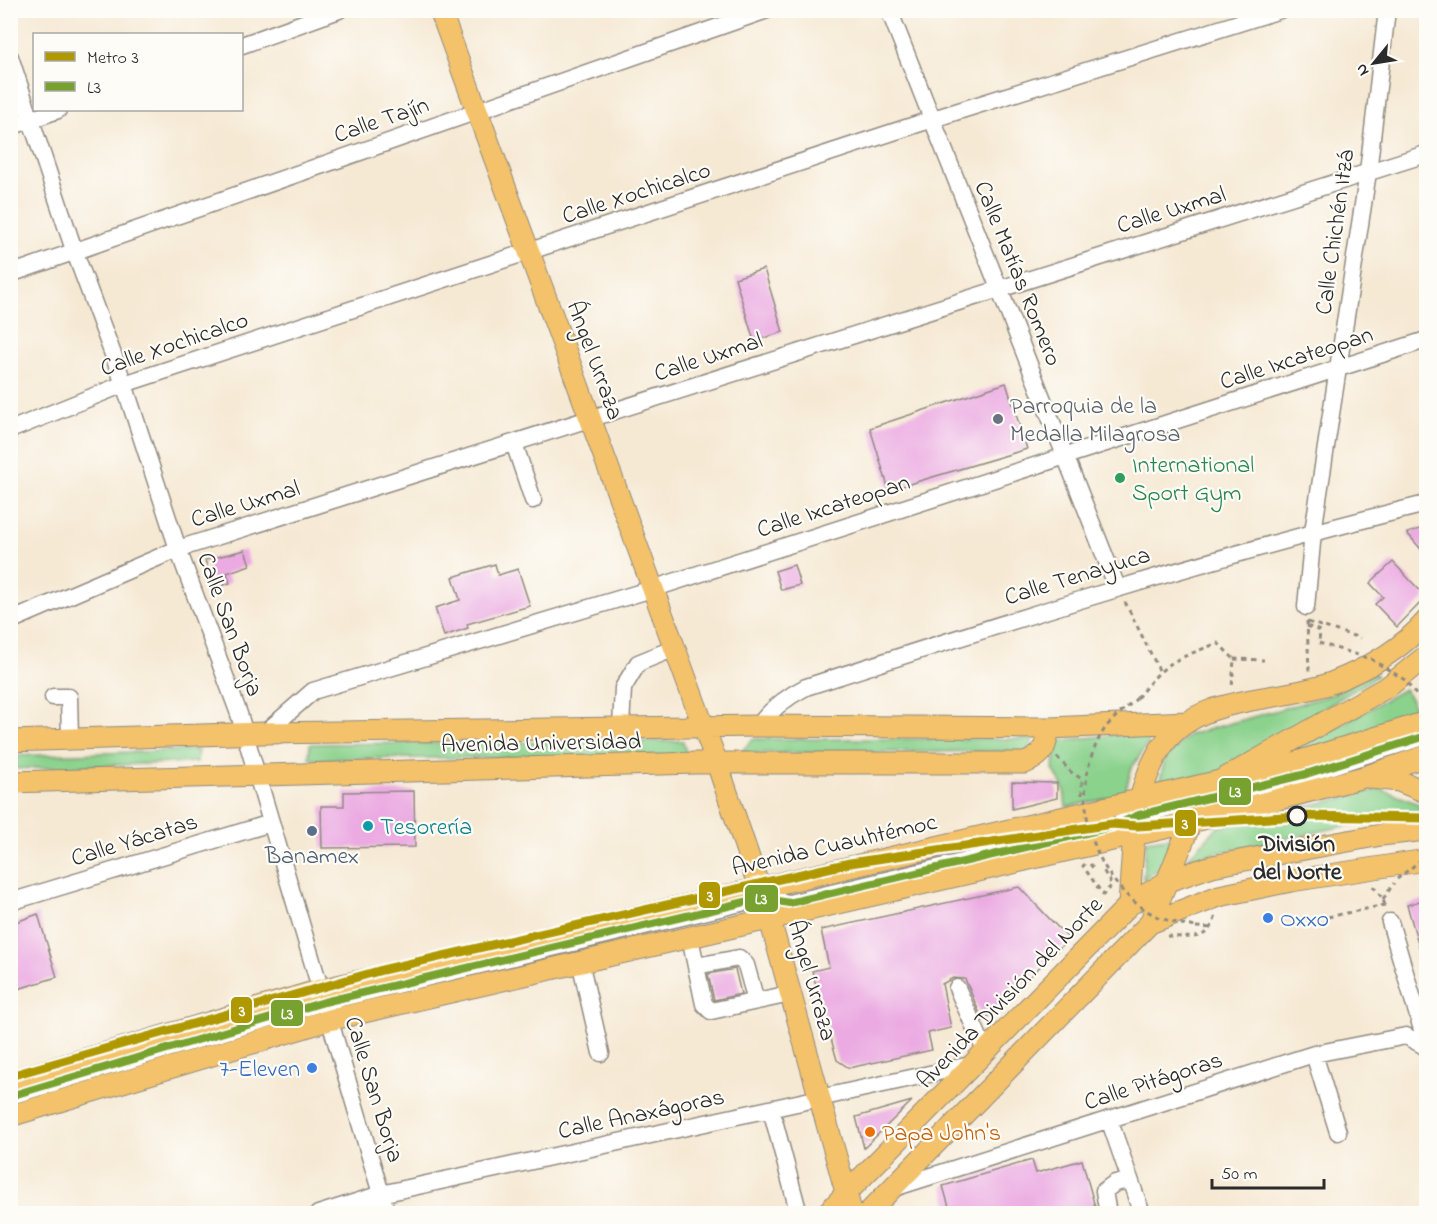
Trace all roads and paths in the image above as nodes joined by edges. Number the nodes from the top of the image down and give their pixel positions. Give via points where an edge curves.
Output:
1 (339, 10) edge
2 (440, 10) edge
3 (766, 10) edge
4 (888, 10) edge
5 (1280, 10) edge
6 (1387, 10) edge
7 (243, 45) edge
8 (10, 57) edge
9 (55, 111) edge
10 (477, 112) junction
11 (32, 119) junction
12 (933, 119) junction
13 (10, 127) edge
14 (1426, 154) edge
15 (1368, 172) junction
16 (74, 250) junction
17 (531, 252) junction
18 (10, 274) edge
19 (999, 288) junction
20 (1426, 340) edge
21 (1338, 369) junction
22 (124, 384) junction
23 (590, 419) junction
24 (10, 430) edge
25 (514, 443) junction
26 (1066, 456) junction
27 (532, 500) dead end
28 (1426, 504) edge
29 (1313, 532) junction
30 (178, 549) junction
31 (1118, 587) junction
32 (652, 589) junction
33 (1306, 618) junction
34 (10, 621) edge
35 (1426, 621) edge
36 (1360, 638) dead end
37 (675, 648) junction
38 (1426, 656) edge
39 (1234, 659) junction
40 (1264, 660) dead end
41 (1159, 670) junction
42 (1310, 688) junction
43 (53, 697) dead end
44 (1231, 705) junction
45 (1426, 708) edge
46 (1188, 722) junction
47 (1426, 722) edge
48 (704, 726) junction
49 (758, 726) junction
50 (621, 727) junction
51 (1049, 728) junction
52 (255, 733) junction
53 (1426, 736) edge
54 (70, 738) junction
55 (10, 741) edge
56 (1426, 756) edge
57 (1056, 757) dead end
58 (717, 763) junction
59 (256, 774) junction
60 (1364, 777) junction
61 (10, 782) edge
62 (1215, 788) junction
63 (1426, 792) edge
64 (1085, 796) junction
65 (1140, 807) junction
66 (1191, 822) junction
67 (271, 823) junction
68 (1426, 830) edge
69 (1134, 836) junction
70 (1426, 849) edge
71 (1426, 860) edge
72 (1105, 868) junction
73 (1368, 868) junction
74 (1095, 871) dead end
75 (1168, 881) junction
76 (760, 893) junction
77 (1383, 899) junction
78 (10, 902) edge
79 (1129, 905) junction
80 (1385, 905) junction
81 (1328, 917) dead end
82 (770, 920) junction
83 (1390, 922) joint
84 (1150, 923) junction
85 (1212, 928) dead end
86 (690, 938) junction
87 (580, 961) junction
88 (696, 966) junction
89 (957, 988) dead end
90 (790, 994) junction
91 (756, 1001) junction
92 (324, 1004) junction
93 (1426, 1045) edge
94 (602, 1053) dead end
95 (1314, 1054) junction
96 (981, 1058) junction
97 (10, 1081) edge
98 (10, 1096) edge
99 (820, 1098) junction
100 (771, 1109) junction
101 (10, 1116) edge
102 (1109, 1119) junction
103 (1338, 1132) dead end
104 (1130, 1180) junction
105 (894, 1188) junction
106 (381, 1194) junction
107 (849, 1204) edge
108 (318, 1214) edge
109 (387, 1214) edge
110 (799, 1214) edge
111 (826, 1214) edge
112 (867, 1214) edge
113 (1108, 1214) edge
114 (1142, 1214) edge

1 - 7 street
2 - 10 main road, Ángel Urraza
3 - 10 street, Calle Tajín
4 - 12 street, Calle Matías Romero
5 - 12 street, Calle Xochicalco
6 - 15 street, Calle Chichén Itzá
8 - 11 street, Calle San Borja
9 - 11 street
10 - 16 street, Calle Tajín
10 - 17 main road, Ángel Urraza
11 - 13 street
11 - 16 street, Calle San Borja
12 - 17 street, Calle Xochicalco
12 - 19 street, Calle Matías Romero
14 - 15 street, Calle Uxmal
15 - 19 street, Calle Uxmal
15 - 21 street, Calle Chichén Itzá
16 - 18 street, Calle Tajín
16 - 22 street, Calle San Borja
17 - 22 street, Calle Xochicalco
17 - 23 main road, Ángel Urraza
19 - 23 street, Calle Uxmal
19 - 26 street, Calle Matías Romero
20 - 21 street, Calle Ixcateopan
21 - 26 street, Calle Ixcateopan
21 - 29 street, Calle Chichén Itzá
22 - 24 street, Calle Xochicalco
22 - 30 street, Calle San Borja
23 - 25 street, Calle Uxmal
23 - 32 main road, Ángel Urraza
25 - 27 street
25 - 30 street, Calle Uxmal
26 - 31 street, Calle Matías Romero
26 - 32 street, Calle Ixcateopan
28 - 29 street, Calle Tenayuca
29 - 31 street, Calle Tenayuca
29 - 33 street, Calle Chichén Itzá
30 - 34 street, Calle Uxmal
30 - 52 street, Calle San Borja
31 - 41 path
31 - 49 street, Calle Tenayuca via 806,687 772,708
32 - 37 main road, Ángel Urraza
32 - 52 street, Calle Ixcateopan via 313,691
33 - 36 path
33 - 42 path
33 - 45 path, bridge via 1320,631 1319,643 1371,659 1405,680
35 - 42 main road, Avenida División del Norte via 1378,661
37 - 48 main road, Ángel Urraza
37 - 50 street via 638,663 623,688
38 - 62 main road via 1389,686
39 - 40 path
39 - 41 path via 1218,644
39 - 44 path
41 - 64 path, bridge via 1105,729 1089,760
42 - 44 main road, Avenida División del Norte
43 - 54 street via 69,697
44 - 46 main road, Avenida División del Norte
46 - 51 main road, Avenida Universidad
46 - 65 main road, Avenida División del Norte via 1164,744 1152,767
47 - 62 main road, Avenida Cuauhtémoc
48 - 49 main road, Avenida Universidad
48 - 50 main road, Avenida Universidad
48 - 58 main road, Ángel Urraza
49 - 51 main road, Avenida Universidad
50 - 52 main road, Avenida Universidad
51 - 58 main road, Avenida Universidad via 1046,748 1025,763
52 - 54 main road, Avenida Universidad
52 - 59 street, Calle San Borja
53 - 62 street via 1306,774
54 - 55 main road, Avenida Universidad
56 - 60 main road, Avenida Cuauhtémoc
57 - 64 path via 1082,779
58 - 59 main road, Avenida Universidad
58 - 76 main road, Ángel Urraza
59 - 61 main road, Avenida Universidad
59 - 67 street, Calle San Borja
60 - 63 main road via 1399,781
60 - 66 main road, Avenida Cuauhtémoc
62 - 65 main road, Avenida Cuauhtémoc
62 - 66 main road
64 - 72 path, bridge via 1093,847
65 - 69 main road, Avenida División del Norte
65 - 76 main road, Avenida Cuauhtémoc
66 - 69 main road, Avenida Cuauhtémoc
66 - 75 main road
67 - 78 street, Calle Yácatas
67 - 92 street, Calle San Borja
68 - 75 main road via 1248,859
69 - 79 main road, Avenida División del Norte
69 - 82 main road, Avenida Cuauhtémoc
70 - 77 path, bridge via 1421,860 1397,879
71 - 73 main road
72 - 74 path via 1112,885 1103,895 1083,866 1089,862
72 - 85 path, bridge via 1112,880 1143,908 1164,920
73 - 77 path via 1372,885
73 - 84 main road via 1219,896
75 - 79 main road
75 - 84 main road
76 - 82 main road, Ángel Urraza
76 - 92 main road, Avenida Cuauhtémoc
77 - 80 path
79 - 96 main road, Avenida División del Norte
80 - 81 path
80 - 83 path
82 - 86 main road, Avenida Cuauhtémoc
82 - 90 main road, Ángel Urraza
83 - 93 street
84 - 105 main road
86 - 87 main road, Avenida Cuauhtémoc
86 - 88 street
87 - 92 main road, Avenida Cuauhtémoc
87 - 94 street
88 - 91 street via 739,958 746,965
88 - 91 street via 704,1005 711,1011
89 - 96 street
90 - 91 street
90 - 99 main road, Ángel Urraza
92 - 97 main road, Avenida Cuauhtémoc
92 - 98 street
92 - 101 main road, Avenida Cuauhtémoc
92 - 106 street, Calle San Borja
93 - 95 street, Calle Pitágoras via 1406,1036
95 - 102 street, Calle Pitágoras
95 - 103 street
96 - 99 street, Calle Anaxágoras
96 - 107 main road, Avenida División del Norte
99 - 100 street, Calle Anaxágoras
99 - 107 main road, Ángel Urraza
100 - 106 street, Calle Anaxágoras
100 - 110 street
102 - 104 street
102 - 105 street, Calle Pitágoras
104 - 113 street via 1115,1183 1104,1191
104 - 114 street
105 - 112 main road
106 - 108 street, Calle Anaxágoras
106 - 109 street, Calle San Borja
107 - 111 main road, Avenida División del Norte

